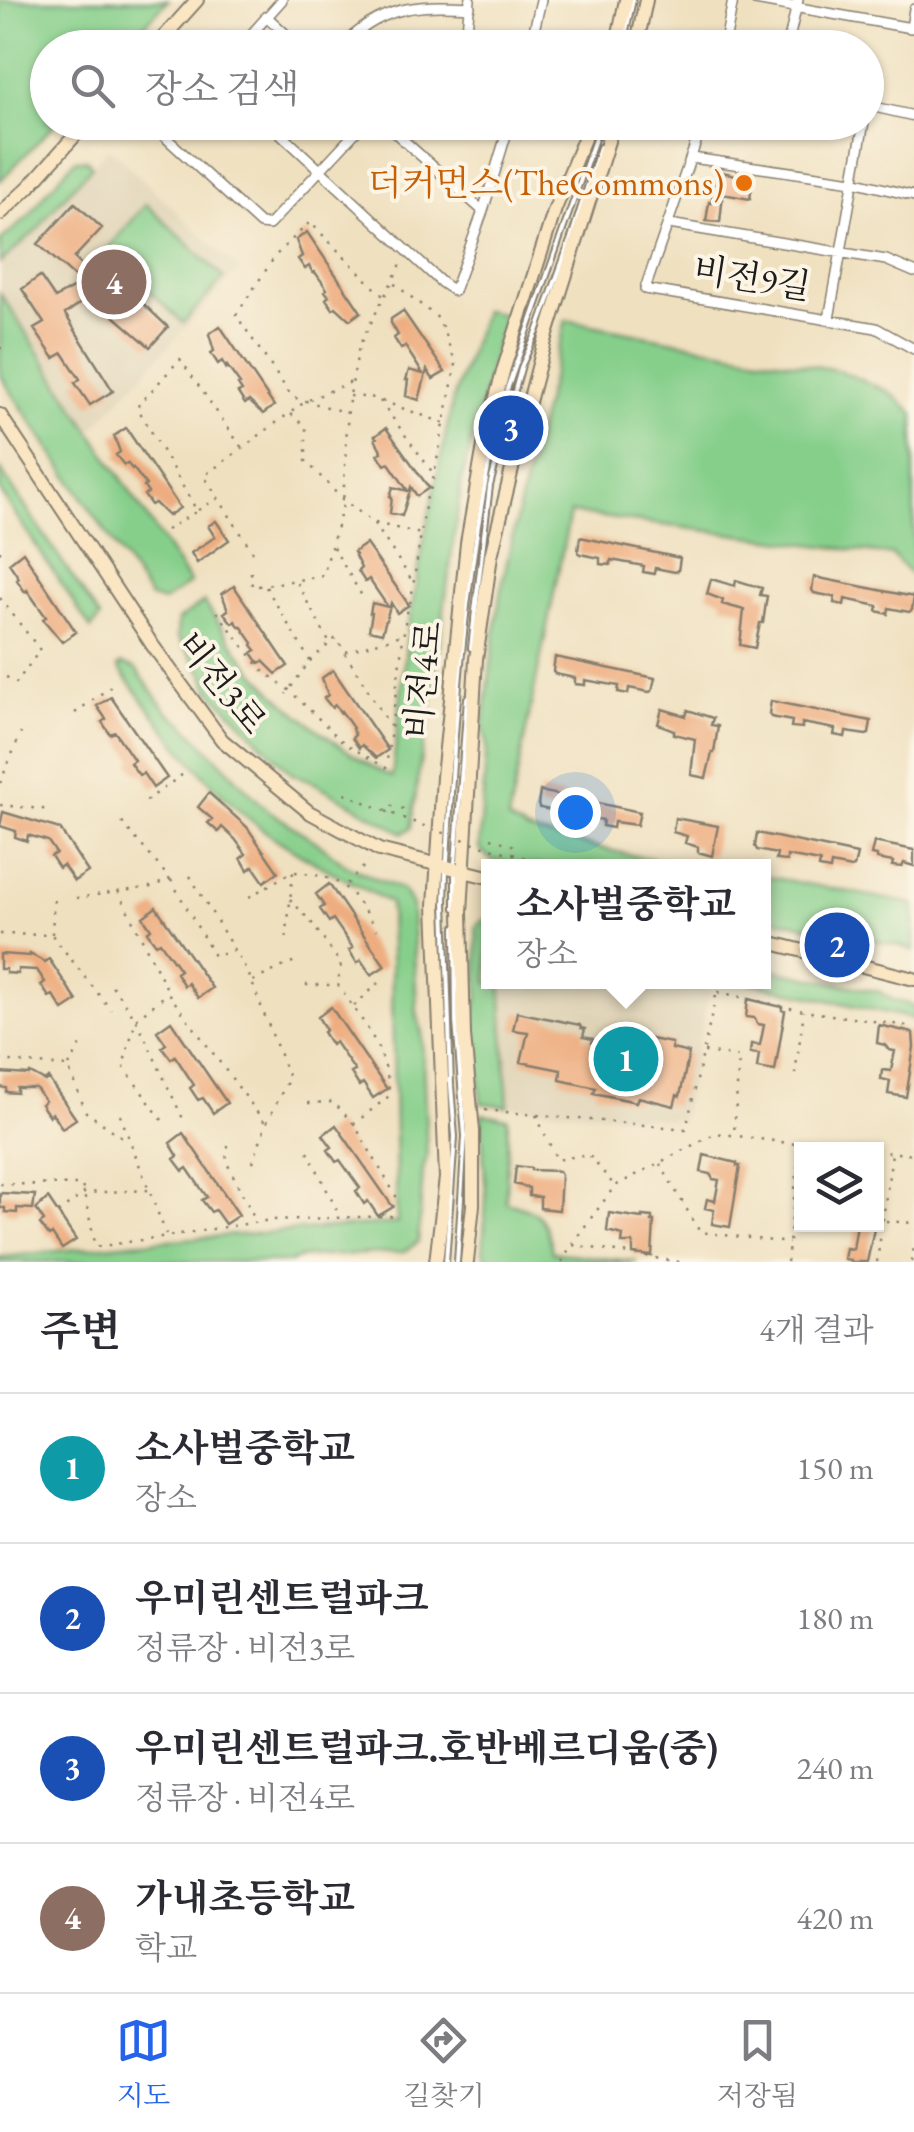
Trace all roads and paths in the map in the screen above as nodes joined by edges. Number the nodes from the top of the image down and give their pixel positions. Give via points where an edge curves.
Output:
1 (196, 0) edge
2 (282, 0) edge
3 (541, 0) edge
4 (636, 0) edge
5 (733, 0) edge
6 (755, 0) edge
7 (470, 4) edge
8 (797, 4) edge
9 (914, 9) edge
10 (266, 16) junction
11 (170, 30) edge
12 (254, 30) edge
13 (281, 30) edge
14 (358, 30) edge
15 (466, 30) edge
16 (534, 30) edge
17 (625, 30) edge
18 (634, 30) edge
19 (727, 30) edge
20 (791, 30) edge
21 (912, 31) edge
22 (884, 110) edge
23 (914, 116) edge
24 (71, 140) edge
25 (166, 140) edge
26 (287, 140) edge
27 (348, 140) edge
28 (403, 140) edge
29 (505, 140) edge
30 (583, 140) edge
31 (600, 140) edge
32 (601, 140) edge
33 (603, 140) edge
34 (698, 140) edge
35 (861, 140) edge
36 (692, 158) junction
37 (320, 171) junction
38 (853, 181) junction
39 (914, 196) edge
40 (483, 212) junction
41 (586, 212) junction
42 (0, 214) edge
43 (670, 224) junction
44 (569, 242) junction
45 (408, 252) junction
46 (840, 252) junction
47 (914, 272) edge
48 (392, 282) junction
49 (384, 297) junction
50 (830, 319) junction
51 (0, 346) edge
52 (914, 348) edge
53 (3, 352) dead end
54 (352, 381) junction
55 (350, 396) junction
56 (380, 400) junction
57 (306, 401) junction
58 (290, 412) junction
59 (348, 413) junction
60 (0, 415) edge
61 (444, 423) junction
62 (496, 429) junction
63 (242, 448) junction
64 (482, 456) junction
65 (434, 474) junction
66 (218, 498) junction
67 (343, 500) junction
68 (197, 511) junction
69 (374, 523) junction
70 (166, 530) dead end
71 (421, 534) junction
72 (332, 546) junction
73 (253, 552) dead end
74 (250, 572) dead end
75 (296, 580) junction
76 (414, 584) junction
77 (265, 585) junction
78 (362, 596) dead end
79 (0, 598) edge
80 (217, 612) dead end
81 (474, 621) junction
82 (404, 634) junction
83 (330, 643) junction
84 (345, 653) junction
85 (476, 659) junction
86 (310, 661) junction
87 (0, 673) edge
88 (114, 684) dead end
89 (288, 692) junction
90 (75, 713) dead end
91 (392, 729) junction
92 (22, 733) dead end
93 (186, 772) dead end
94 (0, 783) edge
95 (345, 793) dead end
96 (146, 801) dead end
97 (0, 805) edge
98 (51, 810) dead end
99 (411, 811) dead end
100 (387, 813) junction
101 (119, 819) dead end
102 (491, 838) dead end
103 (379, 850) junction
104 (513, 855) junction
105 (529, 859) edge
106 (450, 868) junction
107 (294, 872) junction
108 (481, 875) edge
109 (190, 876) dead end
110 (170, 879) junction
111 (346, 885) junction
112 (118, 890) junction
113 (54, 894) dead end
114 (249, 897) dead end
115 (76, 898) dead end
116 (290, 900) junction
117 (377, 930) dead end
118 (0, 934) edge
119 (52, 935) junction
120 (286, 942) dead end
121 (771, 943) edge
122 (234, 950) junction
123 (299, 958) dead end
124 (914, 979) edge
125 (382, 980) dead end
126 (252, 982) junction
127 (302, 985) dead end
128 (338, 985) junction
129 (112, 986) dead end
130 (718, 989) edge
131 (717, 992) junction
132 (168, 993) junction
133 (353, 1007) junction
134 (111, 1010) dead end
135 (804, 1011) junction
136 (136, 1019) junction
137 (914, 1027) edge
138 (84, 1041) dead end
139 (703, 1052) junction
140 (0, 1060) edge
141 (68, 1067) junction
142 (795, 1074) dead end
143 (308, 1103) dead end
144 (482, 1109) dead end
145 (536, 1114) junction
146 (120, 1115) dead end
147 (162, 1120) dead end
148 (185, 1123) dead end
149 (266, 1124) junction
150 (354, 1124) junction
151 (734, 1135) junction
152 (122, 1137) dead end
153 (794, 1143) edge
154 (228, 1145) dead end
155 (308, 1151) dead end
156 (884, 1152) edge
157 (892, 1153) junction
158 (914, 1154) edge
159 (659, 1163) junction
160 (252, 1165) dead end
161 (0, 1184) edge
162 (614, 1186) junction
163 (149, 1190) junction
164 (84, 1193) junction
165 (794, 1198) edge
166 (58, 1213) dead end
167 (884, 1213) edge
168 (341, 1218) junction
169 (884, 1221) edge
170 (256, 1222) junction
171 (914, 1223) edge
172 (882, 1232) edge
173 (167, 1236) junction
174 (789, 1243) junction
175 (571, 1244) junction
176 (914, 1246) edge
177 (436, 1262) edge
178 (446, 1262) edge
179 (457, 1262) edge
180 (467, 1262) edge
181 (562, 1262) edge
182 (680, 1262) edge
183 (787, 1262) edge
184 (878, 1262) edge
185 (912, 1262) edge

1 - 11 main road
2 - 10 street
3 - 16 street
4 - 17 main road
4 - 18 main road
5 - 19 street
6 - 8 street
7 - 14 street via 414,6
7 - 15 street
8 - 20 street
8 - 21 street
9 - 21 street
10 - 12 street
10 - 13 street
22 - 23 street
24 - 42 main road
25 - 37 street via 260,224 268,225
26 - 37 street
27 - 37 street
28 - 40 street
29 - 40 street
30 - 64 main road, 비전4로 via 538,258
31 - 62 lane
32 - 44 lane
33 - 41 main road, 비전4로
34 - 36 street, 비전9길
35 - 38 street, 비전9길
36 - 38 street
36 - 43 street, 비전9길
37 - 45 street
38 - 39 street
38 - 46 street, 비전9길
40 - 45 street via 454,291
41 - 44 lane
41 - 85 main road, 비전4로 via 518,440
43 - 46 street, 비전9길
43 - 50 street, 비전9길 via 645,289
44 - 81 lane via 522,365 490,486
45 - 48 path
46 - 47 street, 비전9길
46 - 50 street
48 - 49 path
48 - 61 path via 439,319 456,364
49 - 54 path via 358,346
49 - 57 path via 310,222 276,256 236,315 292,397
50 - 52 street, 비전9길 via 876,328
51 - 53 path
54 - 55 path
54 - 57 path
55 - 56 path
55 - 59 path
56 - 61 path
56 - 65 path
57 - 58 path
57 - 59 path
58 - 63 path
58 - 67 path via 306,427 306,461
59 - 67 path
60 - 103 main road, 비전3로 via 222,740 309,812
61 - 65 path
62 - 64 lane
62 - 106 lane via 466,619
63 - 66 path via 204,476
63 - 68 path via 180,359 137,407
64 - 106 main road, 비전4로 via 443,777
65 - 71 path
66 - 68 path
66 - 73 path
67 - 69 path
67 - 72 path
68 - 70 path
69 - 71 path
69 - 76 path
71 - 76 path
72 - 75 path via 324,576
72 - 78 path
74 - 77 path via 252,588
75 - 77 path
75 - 83 path
76 - 82 path
77 - 86 path
79 - 87 path via 40,650 16,683
80 - 89 path
81 - 85 lane
81 - 106 lane
82 - 84 path
82 - 91 path
83 - 84 path via 336,638
83 - 86 path
84 - 91 path
85 - 106 main road, 비전4로
86 - 89 path
88 - 90 path
89 - 91 path via 344,743 386,768
92 - 94 path
93 - 96 path
95 - 100 path, bridge
97 - 98 path
99 - 100 path, bridge via 390,806
100 - 104 path, bridge
101 - 110 path
102 - 104 path via 515,846
103 - 106 main road, 비전3로
103 - 111 path
104 - 105 path, bridge
106 - 108 main road, 비전3로
106 - 177 main road, 비전4로 via 434,906 446,1178
106 - 178 lane via 444,903 455,1138
106 - 179 lane via 464,1136
106 - 180 main road, 비전4로 via 462,912 473,1131
107 - 111 path
107 - 114 path
107 - 116 path
109 - 122 path
110 - 112 path
110 - 122 path via 214,956
111 - 117 path
112 - 115 path
112 - 132 path
113 - 119 path
116 - 120 path
116 - 128 path via 342,964
118 - 119 path
119 - 134 path
121 - 124 main road
122 - 126 path
123 - 126 path
125 - 133 path
126 - 149 path via 289,1078
127 - 128 path
128 - 133 path
129 - 136 path
130 - 131 path
131 - 135 path
131 - 139 path
132 - 136 path
132 - 149 path
133 - 150 path via 382,1052 389,1078 389,1096
135 - 137 path
135 - 142 path
136 - 147 path via 123,1066
136 - 148 path
138 - 141 path
139 - 145 path via 686,1129
139 - 151 path via 739,1057
140 - 141 path
141 - 152 path via 86,1112
143 - 150 path via 332,1102
144 - 145 path
145 - 162 path via 557,1160 588,1154
146 - 163 path
149 - 160 path
150 - 168 path via 396,1196 391,1216
151 - 153 path
151 - 159 path via 716,1133
154 - 170 path via 226,1161
155 - 168 path
156 - 157 path
157 - 158 path
157 - 167 path
159 - 162 path
159 - 174 path via 700,1232
161 - 164 path via 82,1185
162 - 175 path
163 - 164 path
163 - 173 path
164 - 166 path
164 - 173 path via 96,1246
165 - 174 path
168 - 170 path
169 - 171 path
170 - 173 path
172 - 184 path
174 - 183 path
175 - 181 path
175 - 182 path
176 - 185 path

